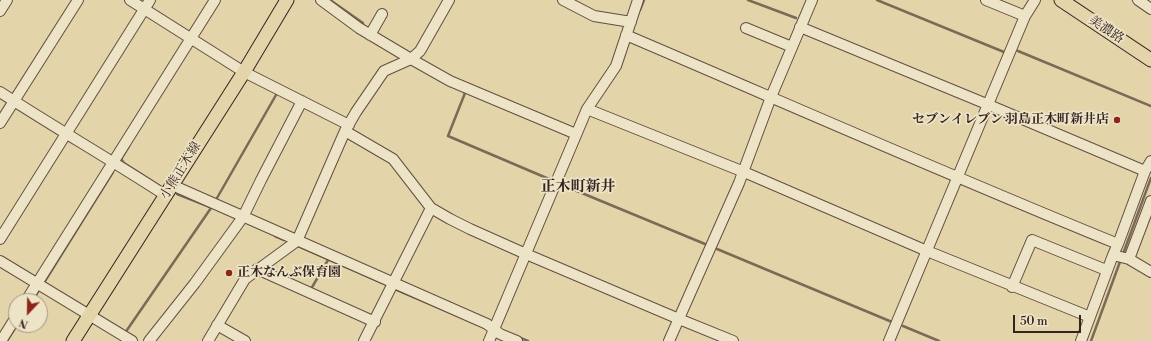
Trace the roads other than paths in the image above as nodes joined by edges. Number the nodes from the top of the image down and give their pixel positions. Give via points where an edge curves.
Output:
1 (7, 0) edge
2 (78, 0) edge
3 (130, 0) edge
4 (150, 0) edge
5 (215, 0) edge
6 (287, 0) edge
7 (321, 0) edge
8 (449, 0) edge
9 (563, 0) edge
10 (638, 0) edge
11 (812, 0) edge
12 (986, 0) edge
13 (1035, 0) edge
14 (1061, 0) edge
15 (1138, 0) edge
16 (145, 9) junction
17 (1151, 9) edge
18 (0, 12) edge
19 (382, 14) dead end
20 (1026, 16) junction
21 (631, 22) junction
22 (800, 27) junction
23 (746, 28) dead end
24 (370, 35) junction
25 (626, 35) junction
26 (191, 38) junction
27 (792, 47) junction
28 (412, 59) junction
29 (1151, 60) edge
30 (244, 72) junction
31 (0, 92) edge
32 (771, 98) junction
33 (14, 101) junction
34 (302, 101) junction
35 (989, 105) junction
36 (587, 109) junction
37 (0, 123) edge
38 (347, 128) junction
39 (66, 134) junction
40 (576, 134) junction
41 (1151, 161) edge
42 (114, 162) junction
43 (1145, 171) junction
44 (744, 172) junction
45 (958, 177) junction
46 (169, 190) junction
47 (1150, 204) edge
48 (431, 208) junction
49 (243, 217) junction
50 (0, 239) edge
51 (297, 241) junction
52 (1118, 244) junction
53 (927, 251) junction
54 (526, 254) junction
55 (1122, 258) junction
56 (0, 261) edge
57 (257, 269) junction
58 (1106, 270) junction
59 (1151, 272) edge
60 (36, 284) junction
61 (394, 284) junction
62 (1012, 287) junction
63 (31, 293) edge
64 (90, 316) junction
65 (1090, 317) junction
66 (679, 319) junction
67 (375, 322) junction
68 (217, 325) junction
69 (8, 330) edge
70 (494, 330) junction
71 (1, 341) edge
72 (73, 341) edge
73 (132, 341) edge
74 (149, 341) edge
75 (208, 341) edge
76 (246, 341) edge
77 (364, 341) edge
78 (489, 341) edge
79 (517, 341) edge
80 (669, 341) edge
81 (733, 341) edge
82 (889, 341) edge
83 (1081, 341) edge

1 - 18 street
2 - 33 street
3 - 16 street
4 - 16 street
5 - 26 street
6 - 30 main road, 小熊正木線
7 - 24 street
8 - 28 street via 420,51
9 - 21 street via 594,16
10 - 21 street
11 - 22 street
12 - 20 street
13 - 20 street
14 - 29 main road, 美濃路
15 - 17 street
16 - 26 street
16 - 39 street
19 - 24 street
20 - 35 street
21 - 25 street
22 - 27 street
22 - 35 street
23 - 27 street
24 - 28 street
25 - 32 street
25 - 36 street via 616,66
26 - 30 street
26 - 42 street
27 - 32 street
28 - 38 street via 384,71
28 - 40 street via 450,81
30 - 34 street
30 - 46 main road, 小熊正木線
31 - 33 street
32 - 44 street
32 - 45 street
33 - 37 street
33 - 39 street
34 - 38 street
34 - 49 street
35 - 43 street
35 - 45 street
36 - 40 street
36 - 44 street
38 - 48 street via 393,159
38 - 51 street
39 - 42 street
39 - 50 street
40 - 54 street
41 - 43 street
42 - 46 street
42 - 60 street
43 - 52 street
44 - 53 street
44 - 66 street
45 - 52 street
45 - 53 street
46 - 49 street
46 - 64 main road, 小熊正木線
47 - 55 street
48 - 54 street via 470,230
48 - 61 street
49 - 51 street
49 - 74 street
51 - 57 street
51 - 61 street
52 - 55 street
53 - 62 street
53 - 82 street
54 - 66 street
54 - 70 street
55 - 58 street
55 - 59 street
56 - 60 street
57 - 67 street
57 - 68 street via 244,279
58 - 62 street via 1032,240
58 - 65 street
60 - 63 street
60 - 64 street
61 - 67 street
61 - 70 street via 487,324
62 - 65 street
64 - 72 main road, 小熊正木線
64 - 73 street
65 - 83 street
66 - 80 street
66 - 81 street
67 - 77 street
68 - 75 street
68 - 76 street
69 - 71 street
70 - 78 street
70 - 79 street

